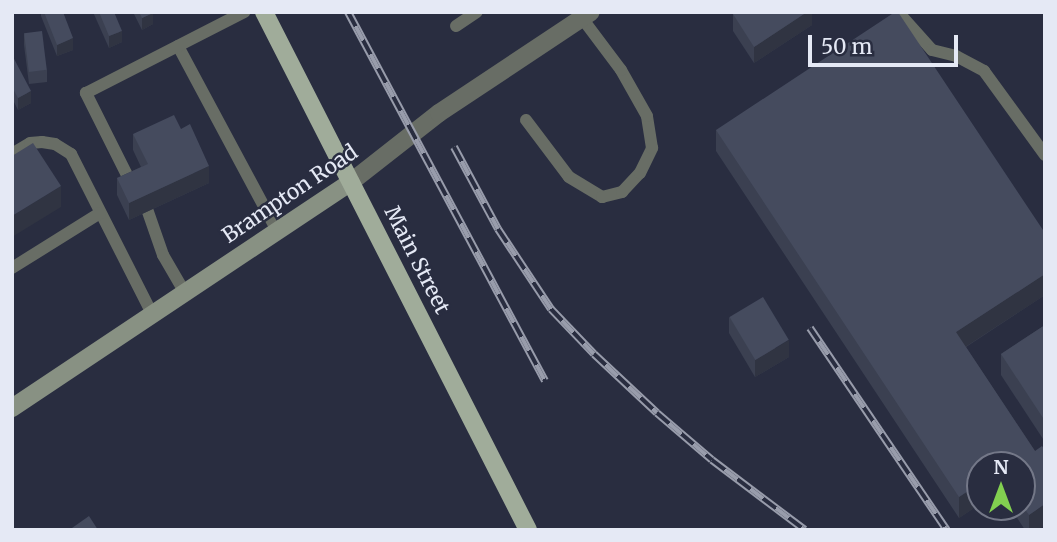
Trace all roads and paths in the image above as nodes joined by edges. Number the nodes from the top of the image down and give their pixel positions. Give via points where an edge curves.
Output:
1 (244, 12) edge
2 (264, 12) edge
3 (477, 12) edge
4 (898, 12) edge
5 (586, 15) edge
6 (456, 26) dead end
7 (178, 46) junction
8 (526, 120) dead end
9 (12, 154) edge
10 (1045, 155) edge
11 (351, 182) junction
12 (131, 183) edge
13 (147, 209) edge
14 (100, 213) junction
15 (277, 231) junction
16 (12, 268) edge
17 (185, 293) junction
18 (152, 314) junction
19 (12, 408) edge
20 (528, 530) edge

1 - 7 lane
2 - 11 main road, Main Street
3 - 6 lane
4 - 10 lane via 932,50 956,55 984,71
5 - 8 lane via 647,116 652,148 640,173 622,192 603,197 569,177
5 - 11 street, Brampton Road via 439,113
7 - 12 lane via 86,93
7 - 15 lane
9 - 14 lane via 30,143 55,144 71,155
11 - 15 main road, Brampton Road
11 - 20 main road, Main Street
13 - 17 lane via 163,255
14 - 16 lane
14 - 18 lane
15 - 17 main road, Brampton Road
17 - 18 main road, Brampton Road
18 - 19 main road, Brampton Road

